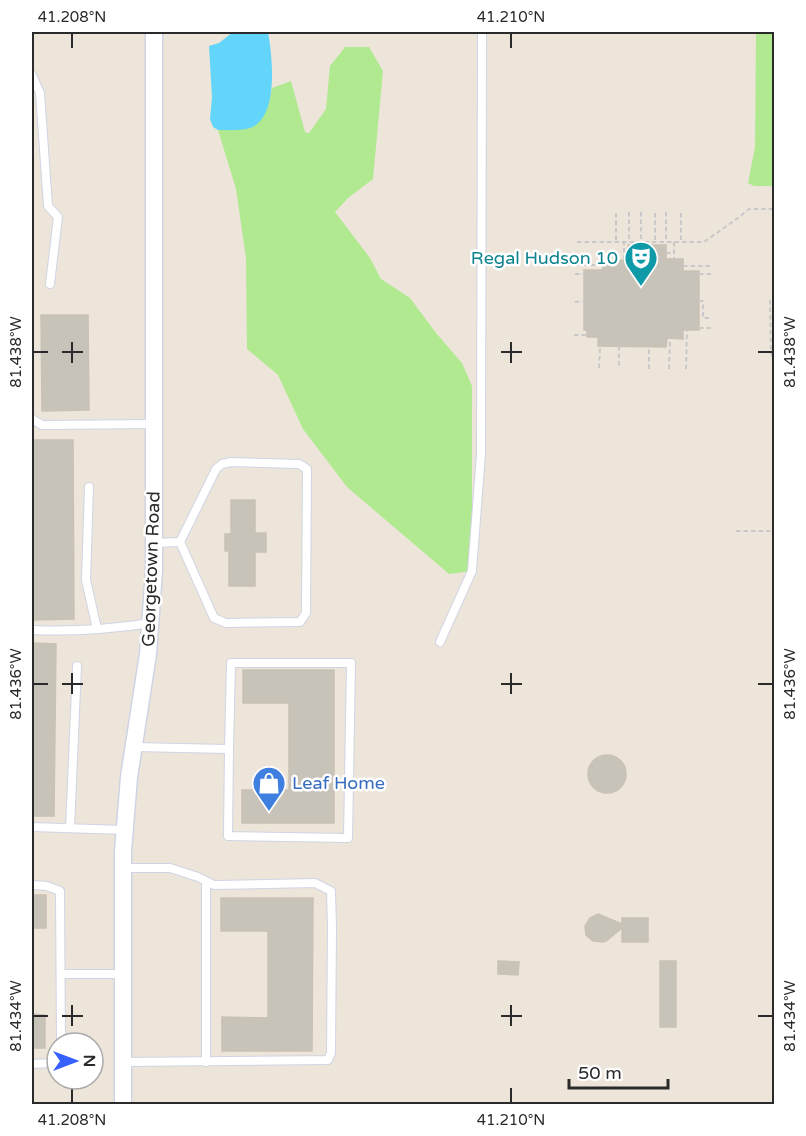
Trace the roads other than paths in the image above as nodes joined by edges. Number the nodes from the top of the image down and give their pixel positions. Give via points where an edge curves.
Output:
1 (154, 32) edge
2 (482, 32) edge
3 (32, 75) edge
4 (50, 285) dead end
5 (32, 419) edge
6 (154, 424) junction
7 (88, 487) dead end
8 (180, 542) junction
9 (154, 543) junction
10 (152, 622) junction
11 (97, 629) junction
12 (32, 630) edge
13 (440, 642) dead end
14 (77, 666) dead end
15 (134, 747) junction
16 (229, 749) junction
17 (32, 827) edge
18 (70, 828) junction
19 (124, 830) junction
20 (123, 868) junction
21 (206, 882) junction
22 (32, 885) edge
23 (61, 974) junction
24 (123, 974) junction
25 (62, 1031) edge
26 (123, 1062) junction
27 (206, 1062) junction
28 (123, 1104) edge

1 - 6 street, Georgetown Road
2 - 13 lane via 478,498 472,571
3 - 4 lane via 40,93 48,206 58,218
5 - 6 lane via 42,425
6 - 9 street, Georgetown Road
7 - 11 lane via 86,580
8 - 8 lane via 222,464 299,464 307,469 306,613 300,622 226,623 214,618
8 - 9 lane
9 - 10 street, Georgetown Road
10 - 11 lane
10 - 15 street, Georgetown Road
11 - 12 lane
14 - 18 lane
15 - 16 lane
15 - 19 street, Georgetown Road
16 - 16 lane via 231,663 351,663 348,838 228,836
17 - 18 lane
18 - 19 lane
19 - 20 street, Georgetown Road
20 - 21 lane via 170,868
20 - 24 street, Georgetown Road
21 - 27 lane
21 - 27 lane via 315,883 331,891 332,927 328,1060
22 - 23 lane via 60,891
23 - 24 lane
23 - 25 lane
24 - 26 street, Georgetown Road
26 - 27 lane
26 - 28 street, Georgetown Road

